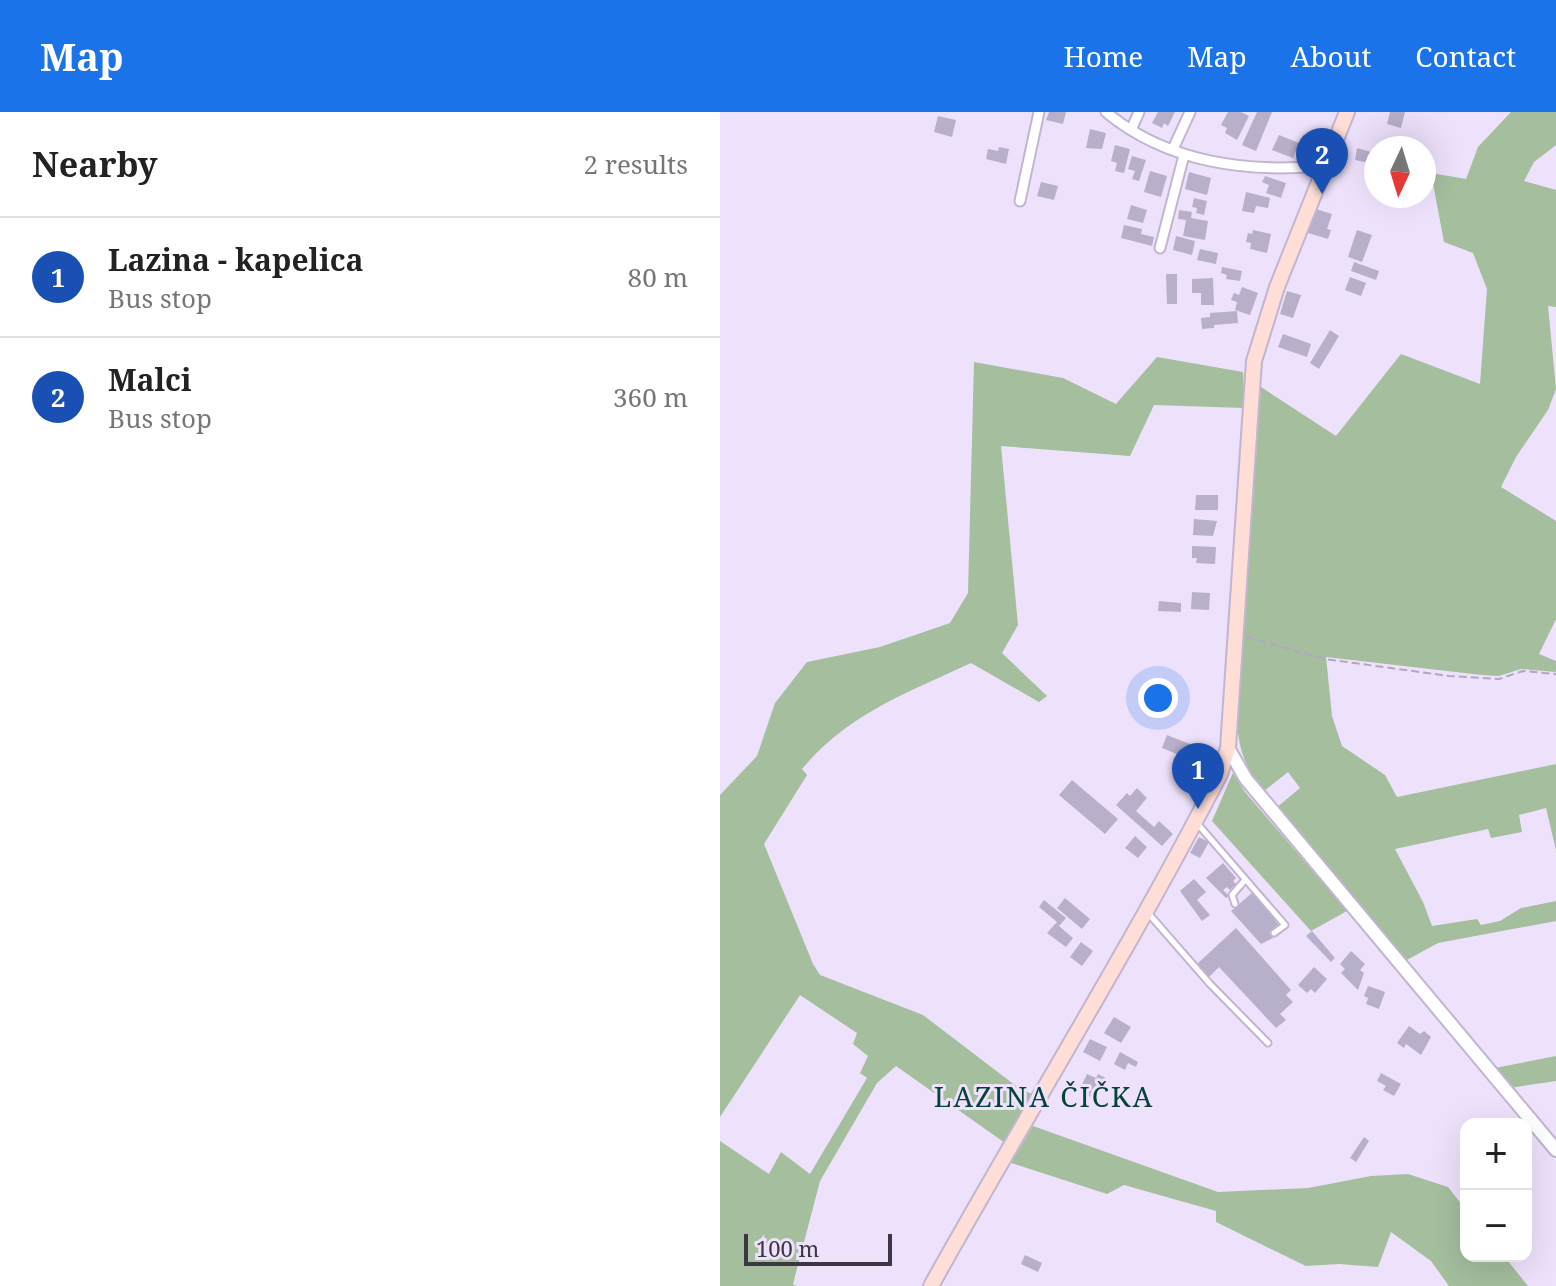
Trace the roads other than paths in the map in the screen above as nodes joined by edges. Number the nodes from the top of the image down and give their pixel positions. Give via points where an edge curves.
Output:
1 (1039, 112) edge
2 (1106, 112) edge
3 (1139, 112) edge
4 (1190, 112) edge
5 (1347, 112) edge
6 (1131, 130) junction
7 (1173, 149) junction
8 (1184, 155) junction
9 (1327, 165) junction
10 (1020, 201) dead end
11 (1160, 248) dead end
12 (1228, 748) junction
13 (1196, 821) junction
14 (1245, 880) junction
15 (1235, 904) dead end
16 (1146, 911) junction
17 (1274, 933) dead end
18 (1268, 1043) dead end
19 (1556, 1150) edge
20 (931, 1286) edge

1 - 10 street
2 - 6 street
3 - 6 street
4 - 7 street
5 - 9 main road
6 - 7 street
7 - 8 street
8 - 9 street via 1273,169
8 - 11 street
9 - 12 main road via 1266,316 1254,361
12 - 13 main road
12 - 19 street via 1246,779
13 - 14 lane
13 - 16 main road
14 - 15 lane via 1232,895
14 - 17 lane via 1285,925
16 - 18 lane
16 - 20 main road

